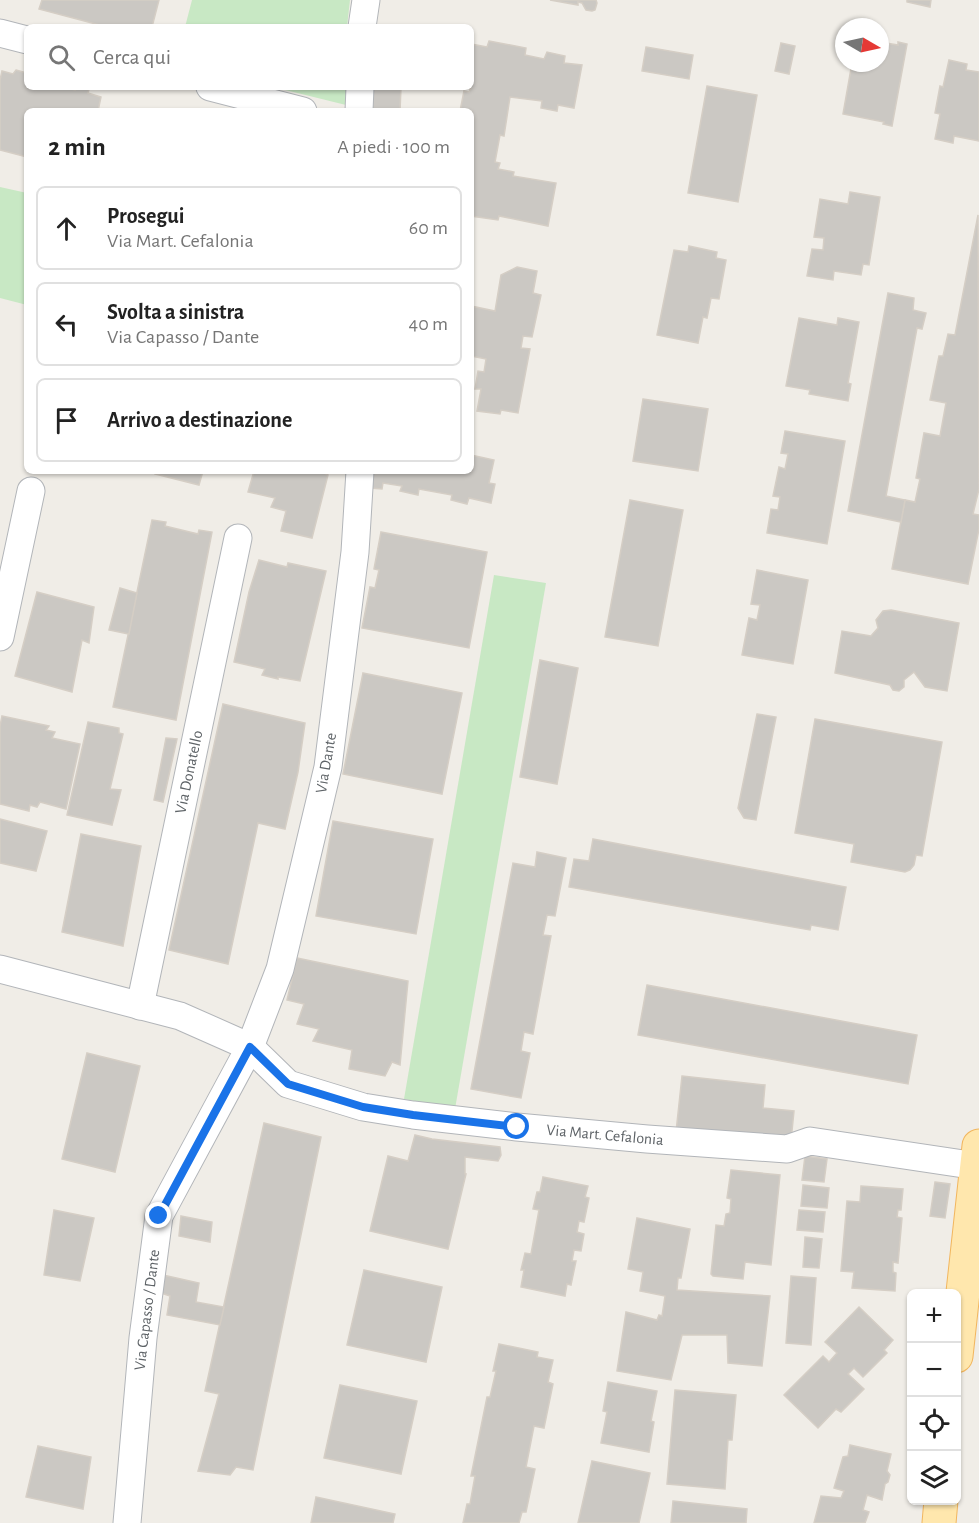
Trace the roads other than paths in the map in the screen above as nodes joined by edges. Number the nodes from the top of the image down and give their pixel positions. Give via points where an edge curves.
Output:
1 (366, 0) edge
2 (362, 24) edge
3 (0, 33) edge
4 (24, 39) edge
5 (222, 90) edge
6 (360, 90) edge
7 (291, 108) edge
8 (359, 108) edge
9 (360, 474) edge
10 (31, 491) dead end
11 (238, 538) dead end
12 (0, 637) edge
13 (0, 969) edge
14 (140, 1006) junction
15 (250, 1047) junction
16 (978, 1156) edge
17 (958, 1343) edge
18 (941, 1505) edge
19 (127, 1523) edge
20 (939, 1523) edge

1 - 2 street
3 - 4 street
5 - 7 street
6 - 8 street
9 - 15 street, Via Dante via 355,552 328,767 280,969
10 - 12 street
11 - 14 street, Via Donatello
13 - 14 street
14 - 15 street via 180,1016
15 - 16 street, Via Mart. Cefalonia via 288,1084 363,1107 413,1115 647,1139 788,1149 810,1141
15 - 19 street, Via Capasso / Dante via 159,1216 143,1338
16 - 17 main road
18 - 20 main road

